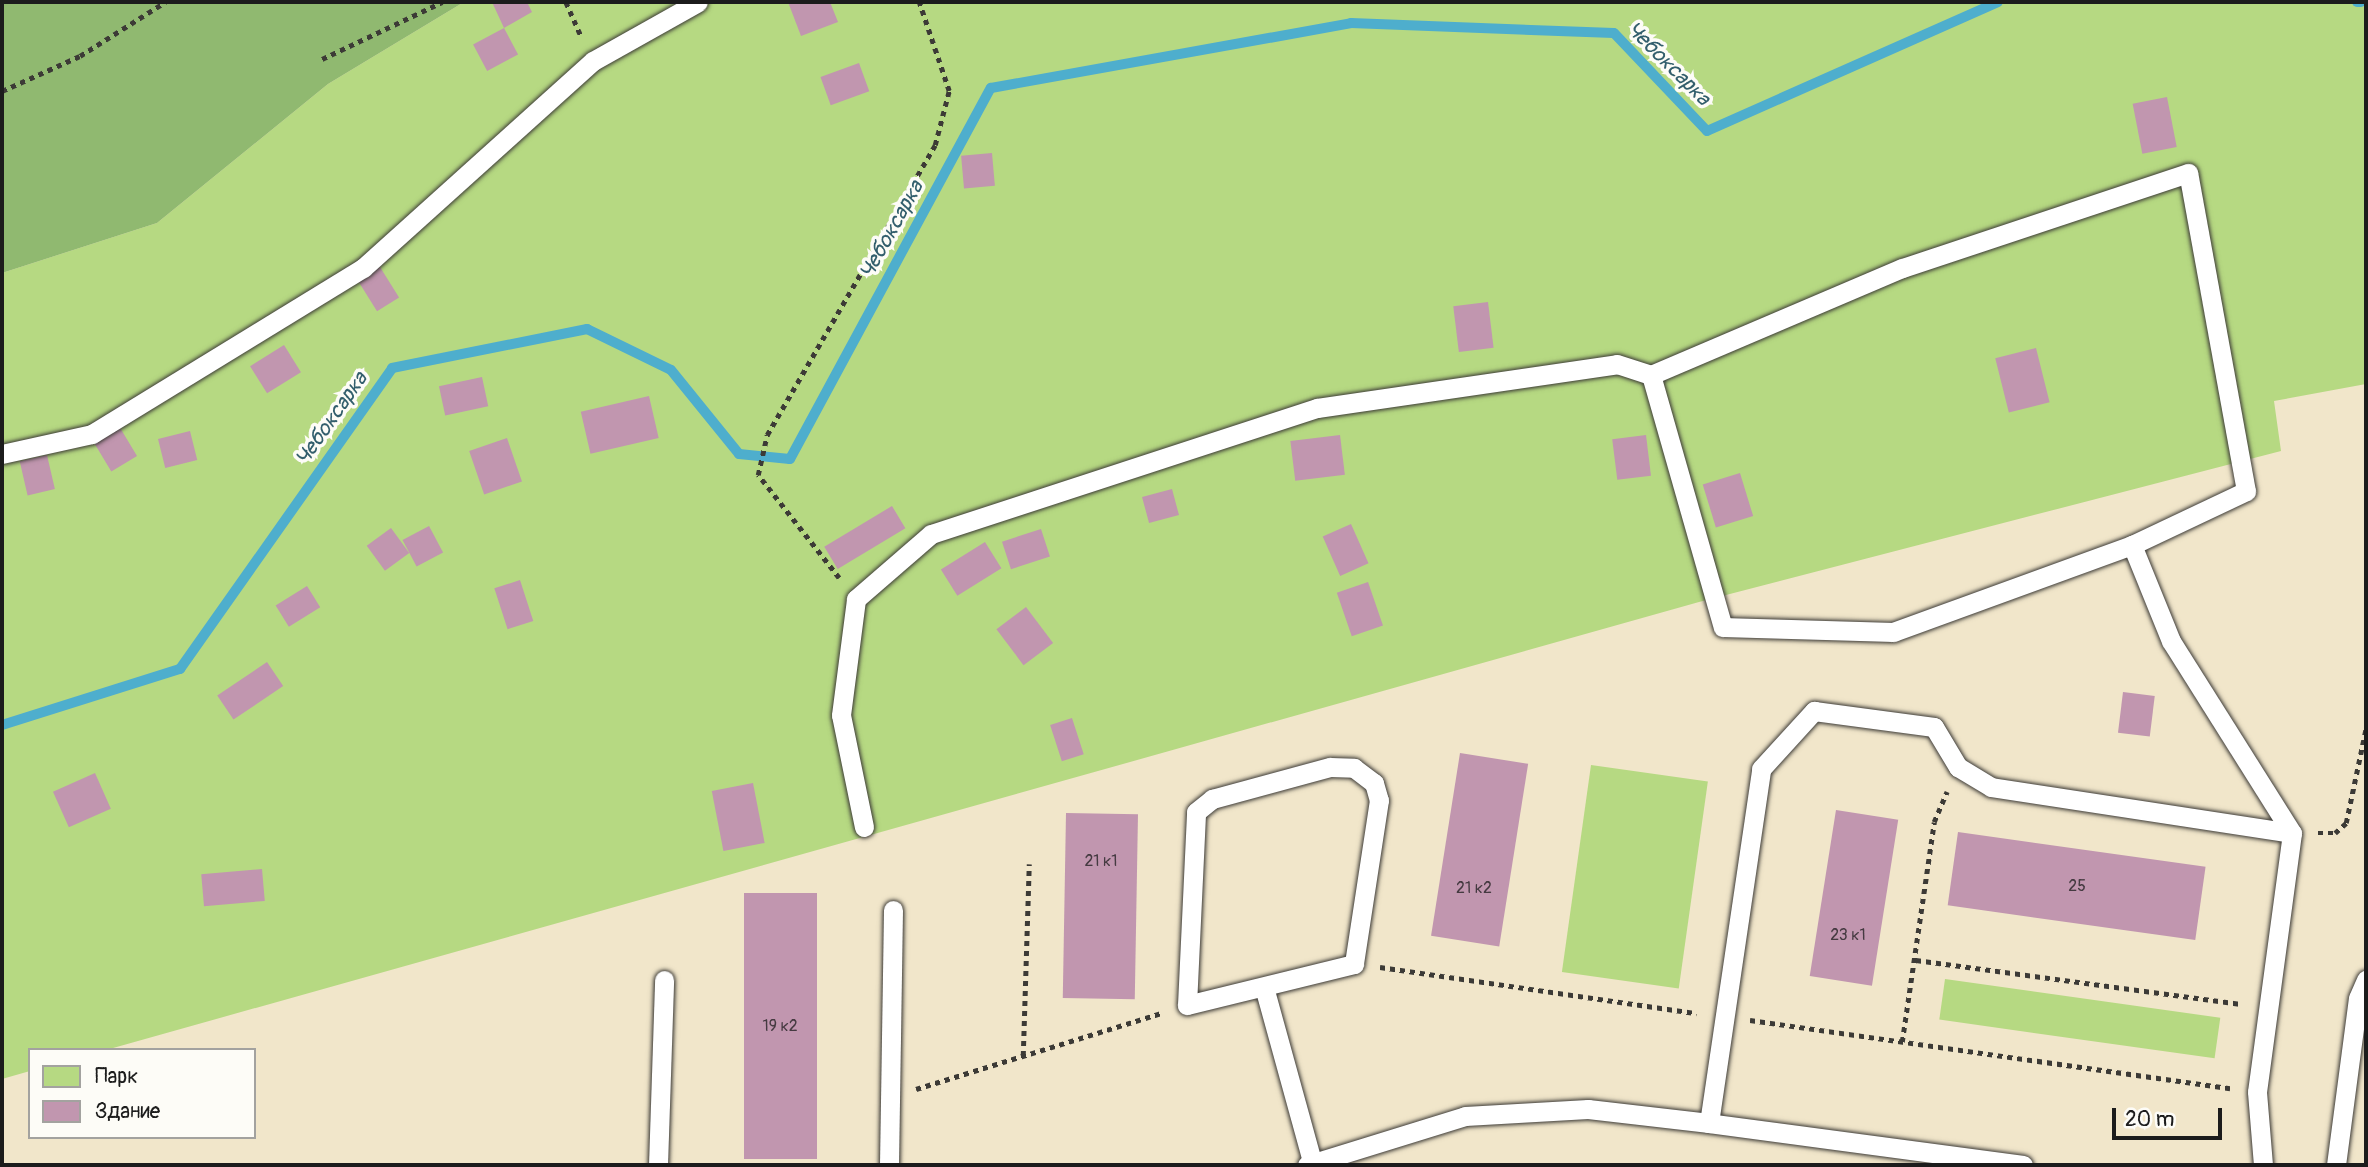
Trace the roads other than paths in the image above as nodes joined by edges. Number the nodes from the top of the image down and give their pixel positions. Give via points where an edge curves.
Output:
1 (698, 2) edge
2 (1651, 375) junction
3 (2, 454) edge
4 (2132, 545) junction
5 (864, 827) dead end
6 (2292, 832) junction
7 (893, 911) dead end
8 (664, 980) dead end
9 (2366, 980) edge
10 (1264, 987) junction
11 (1709, 1123) junction
12 (659, 1165) edge
13 (889, 1165) edge
14 (1311, 1165) edge
15 (2023, 1165) edge
16 (2263, 1165) edge
17 (2336, 1165) edge

1 - 3 lane via 593,61 363,268 92,434
2 - 4 lane via 1723,627 1893,632
2 - 4 lane via 1902,268 2189,173 2246,491
2 - 5 lane via 1617,364 1317,408 931,534 856,599 841,715
4 - 6 lane via 2171,641
6 - 11 lane via 1992,787 1958,767 1934,727 1814,711 1761,769
6 - 16 lane via 2258,1092
7 - 13 lane
8 - 12 lane
9 - 17 lane via 2358,998
10 - 10 lane via 1354,964 1379,800 1374,783 1354,768 1330,767 1212,799 1196,812 1187,1005
10 - 14 lane
11 - 14 lane via 1588,1109 1465,1116
11 - 15 lane

